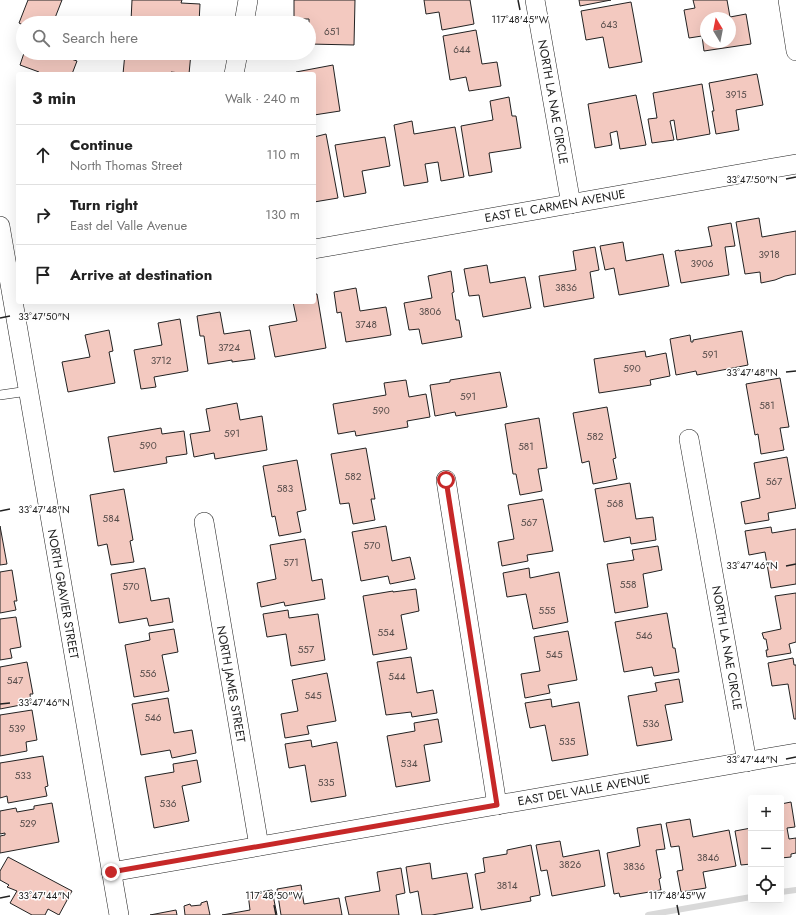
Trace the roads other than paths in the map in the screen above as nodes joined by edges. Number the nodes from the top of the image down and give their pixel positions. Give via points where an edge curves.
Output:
1 (248, 0) edge
2 (535, 0) edge
3 (788, 0) edge
4 (245, 16) edge
5 (796, 51) edge
6 (237, 60) edge
7 (234, 72) edge
8 (796, 164) edge
9 (571, 204) junction
10 (0, 226) edge
11 (316, 250) edge
12 (15, 302) edge
13 (28, 391) junction
14 (0, 395) edge
15 (689, 439) dead end
16 (446, 480) dead end
17 (204, 522) dead end
18 (796, 753) edge
19 (747, 762) junction
20 (497, 805) junction
21 (259, 846) junction
22 (111, 872) junction
23 (119, 915) edge

1 - 4 street
2 - 9 street, NORTH LA NAE CIRCLE
3 - 5 street
6 - 7 street
8 - 9 street, EAST EL CARMEN AVENUE
9 - 11 street, EAST EL CARMEN AVENUE
10 - 12 street, NORTH GRAVIER STREET
12 - 13 street, NORTH GRAVIER STREET
13 - 14 lane
13 - 22 street, NORTH GRAVIER STREET
15 - 19 street, NORTH LA NAE CIRCLE
16 - 20 street
17 - 21 street, NORTH JAMES STREET
18 - 19 street, EAST DEL VALLE AVENUE
19 - 20 street, EAST DEL VALLE AVENUE
20 - 21 street, EAST DEL VALLE AVENUE
21 - 22 street, EAST DEL VALLE AVENUE
22 - 23 street, NORTH GRAVIER STREET

